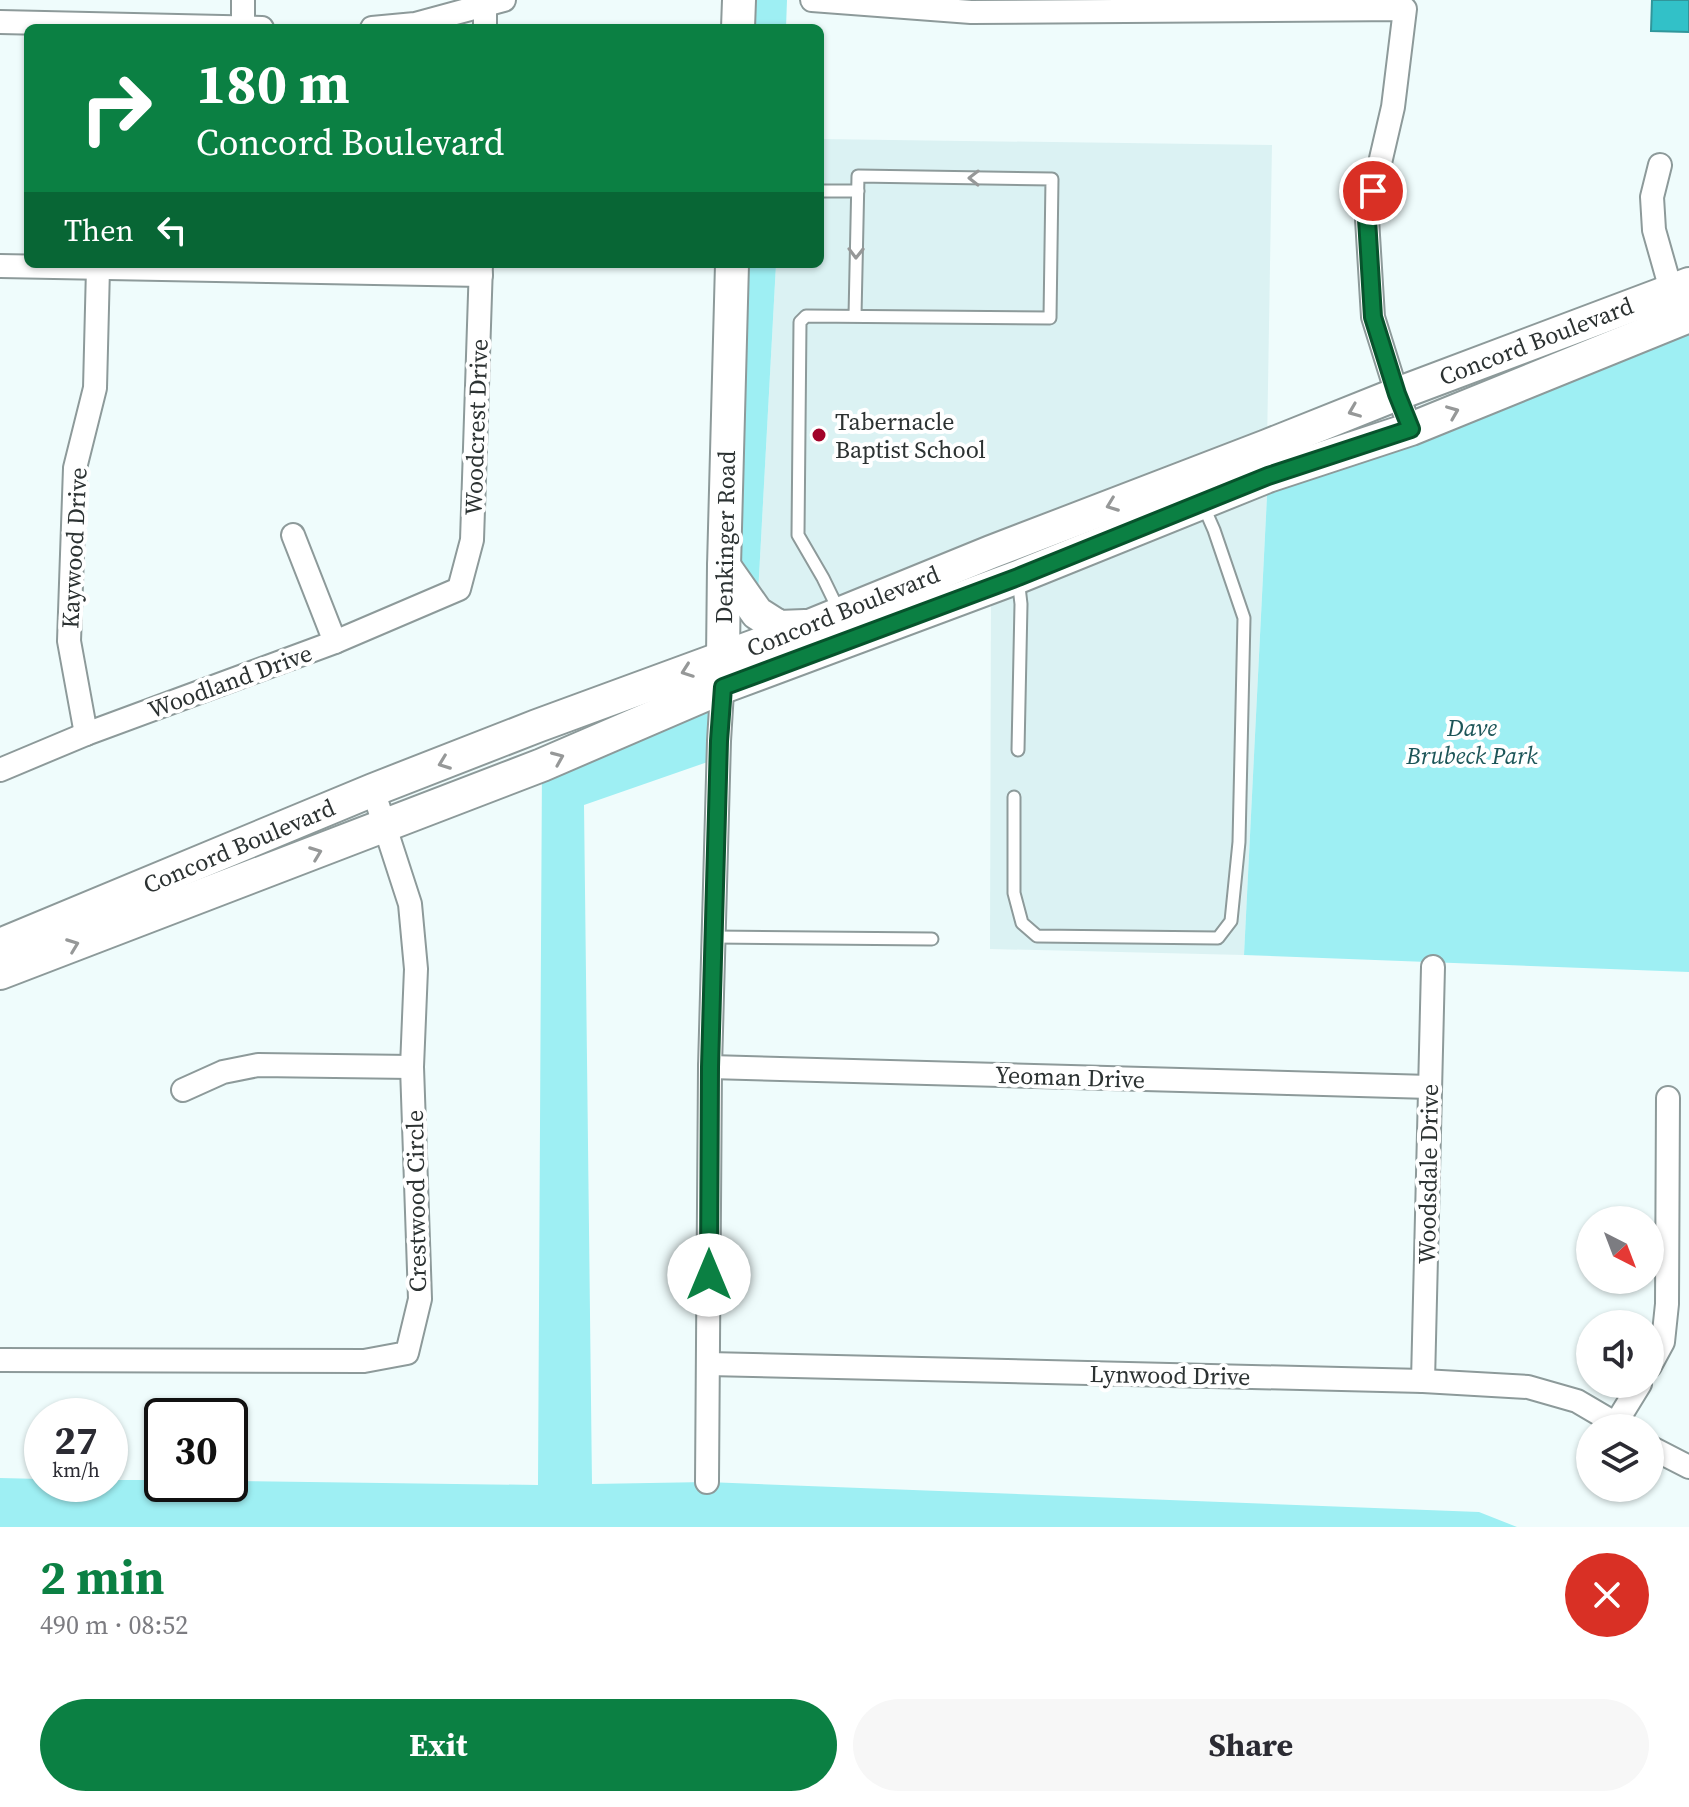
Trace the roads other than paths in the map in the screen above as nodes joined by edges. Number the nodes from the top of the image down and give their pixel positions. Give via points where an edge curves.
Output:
1 (243, 0) edge
2 (739, 0) edge
3 (812, 0) edge
4 (490, 8) edge
5 (0, 22) edge
6 (97, 24) edge
7 (243, 24) edge
8 (415, 24) edge
9 (738, 24) edge
10 (1660, 165) dead end
11 (824, 191) edge
12 (858, 191) junction
13 (0, 266) edge
14 (24, 266) edge
15 (98, 268) joint
16 (732, 268) edge
17 (481, 269) edge
18 (1682, 303) edge
19 (855, 316) junction
20 (1397, 394) junction
21 (1411, 429) junction
22 (1202, 503) junction
23 (293, 535) dead end
24 (724, 566) junction
25 (1018, 577) junction
26 (459, 589) joint
27 (826, 619) junction
28 (335, 642) junction
29 (723, 673) junction
30 (86, 734) junction
31 (1018, 750) dead end
32 (0, 770) edge
33 (373, 790) junction
34 (1014, 797) dead end
35 (385, 827) junction
36 (714, 937) junction
37 (932, 939) dead end
38 (0, 945) edge
39 (1433, 967) dead end
40 (0, 973) edge
41 (412, 1067) junction
42 (710, 1067) junction
43 (1430, 1087) junction
44 (183, 1090) dead end
45 (1668, 1098) dead end
46 (1664, 1332) edge
47 (0, 1360) edge
48 (708, 1364) junction
49 (1423, 1381) junction
50 (1599, 1414) edge
51 (1664, 1454) edge
52 (1689, 1467) edge
53 (707, 1482) dead end

1 - 7 street
2 - 9 street
3 - 20 street via 971,12 1405,9 1393,107 1367,219 1373,317
4 - 8 street
5 - 6 street
10 - 18 street via 1652,197 1654,230
11 - 12 lane
12 -> 19 lane
19 -> 12 lane via 1050,318 1052,179 858,176
13 - 14 street
15 - 17 street
15 - 30 street, Kaywood Drive via 95,388 75,468 69,641
16 - 24 street, Denkinger Road
17 - 26 street, Woodcrest Drive via 472,540
18 - 20 street, Concord Boulevard
21 -> 18 street, Concord Boulevard
19 - 27 lane via 806,316 800,322 798,535 823,578
20 - 21 street
20 -> 27 street, Concord Boulevard
21 - 22 street, Concord Boulevard
22 - 25 street, Concord Boulevard
22 - 34 lane via 1244,618 1239,842 1231,921 1218,938 1037,936 1022,923 1014,893
23 - 28 street
24 - 27 street via 757,613 779,627
24 - 29 street, Denkinger Road
25 - 29 street, Concord Boulevard
25 - 31 lane
26 - 28 street, Woodland Drive
27 - 29 street, Concord Boulevard
28 - 30 street, Woodland Drive
29 -> 33 street, Concord Boulevard via 537,726
35 -> 29 street, Concord Boulevard via 542,765
29 - 36 street, Denkinger Road
30 - 32 street, Woodland Drive
33 - 35 street, Crestwood Circle
33 - 38 street, Concord Boulevard
40 -> 35 street, Concord Boulevard
35 - 41 street, Crestwood Circle via 410,904 416,969
36 - 37 lane
36 - 42 street, Denkinger Road
39 - 43 street, Woodsdale Drive
41 - 44 street via 258,1065 223,1072
41 - 47 street, Crestwood Circle via 420,1299 407,1353 364,1361
42 - 43 street, Yeoman Drive
42 - 48 street, Denkinger Road
43 - 49 street, Woodsdale Drive
45 - 46 street
48 - 49 street, Lynwood Drive
48 - 53 street, Denkinger Road
49 - 50 street, Lynwood Drive via 1528,1387 1577,1401
51 - 52 street

